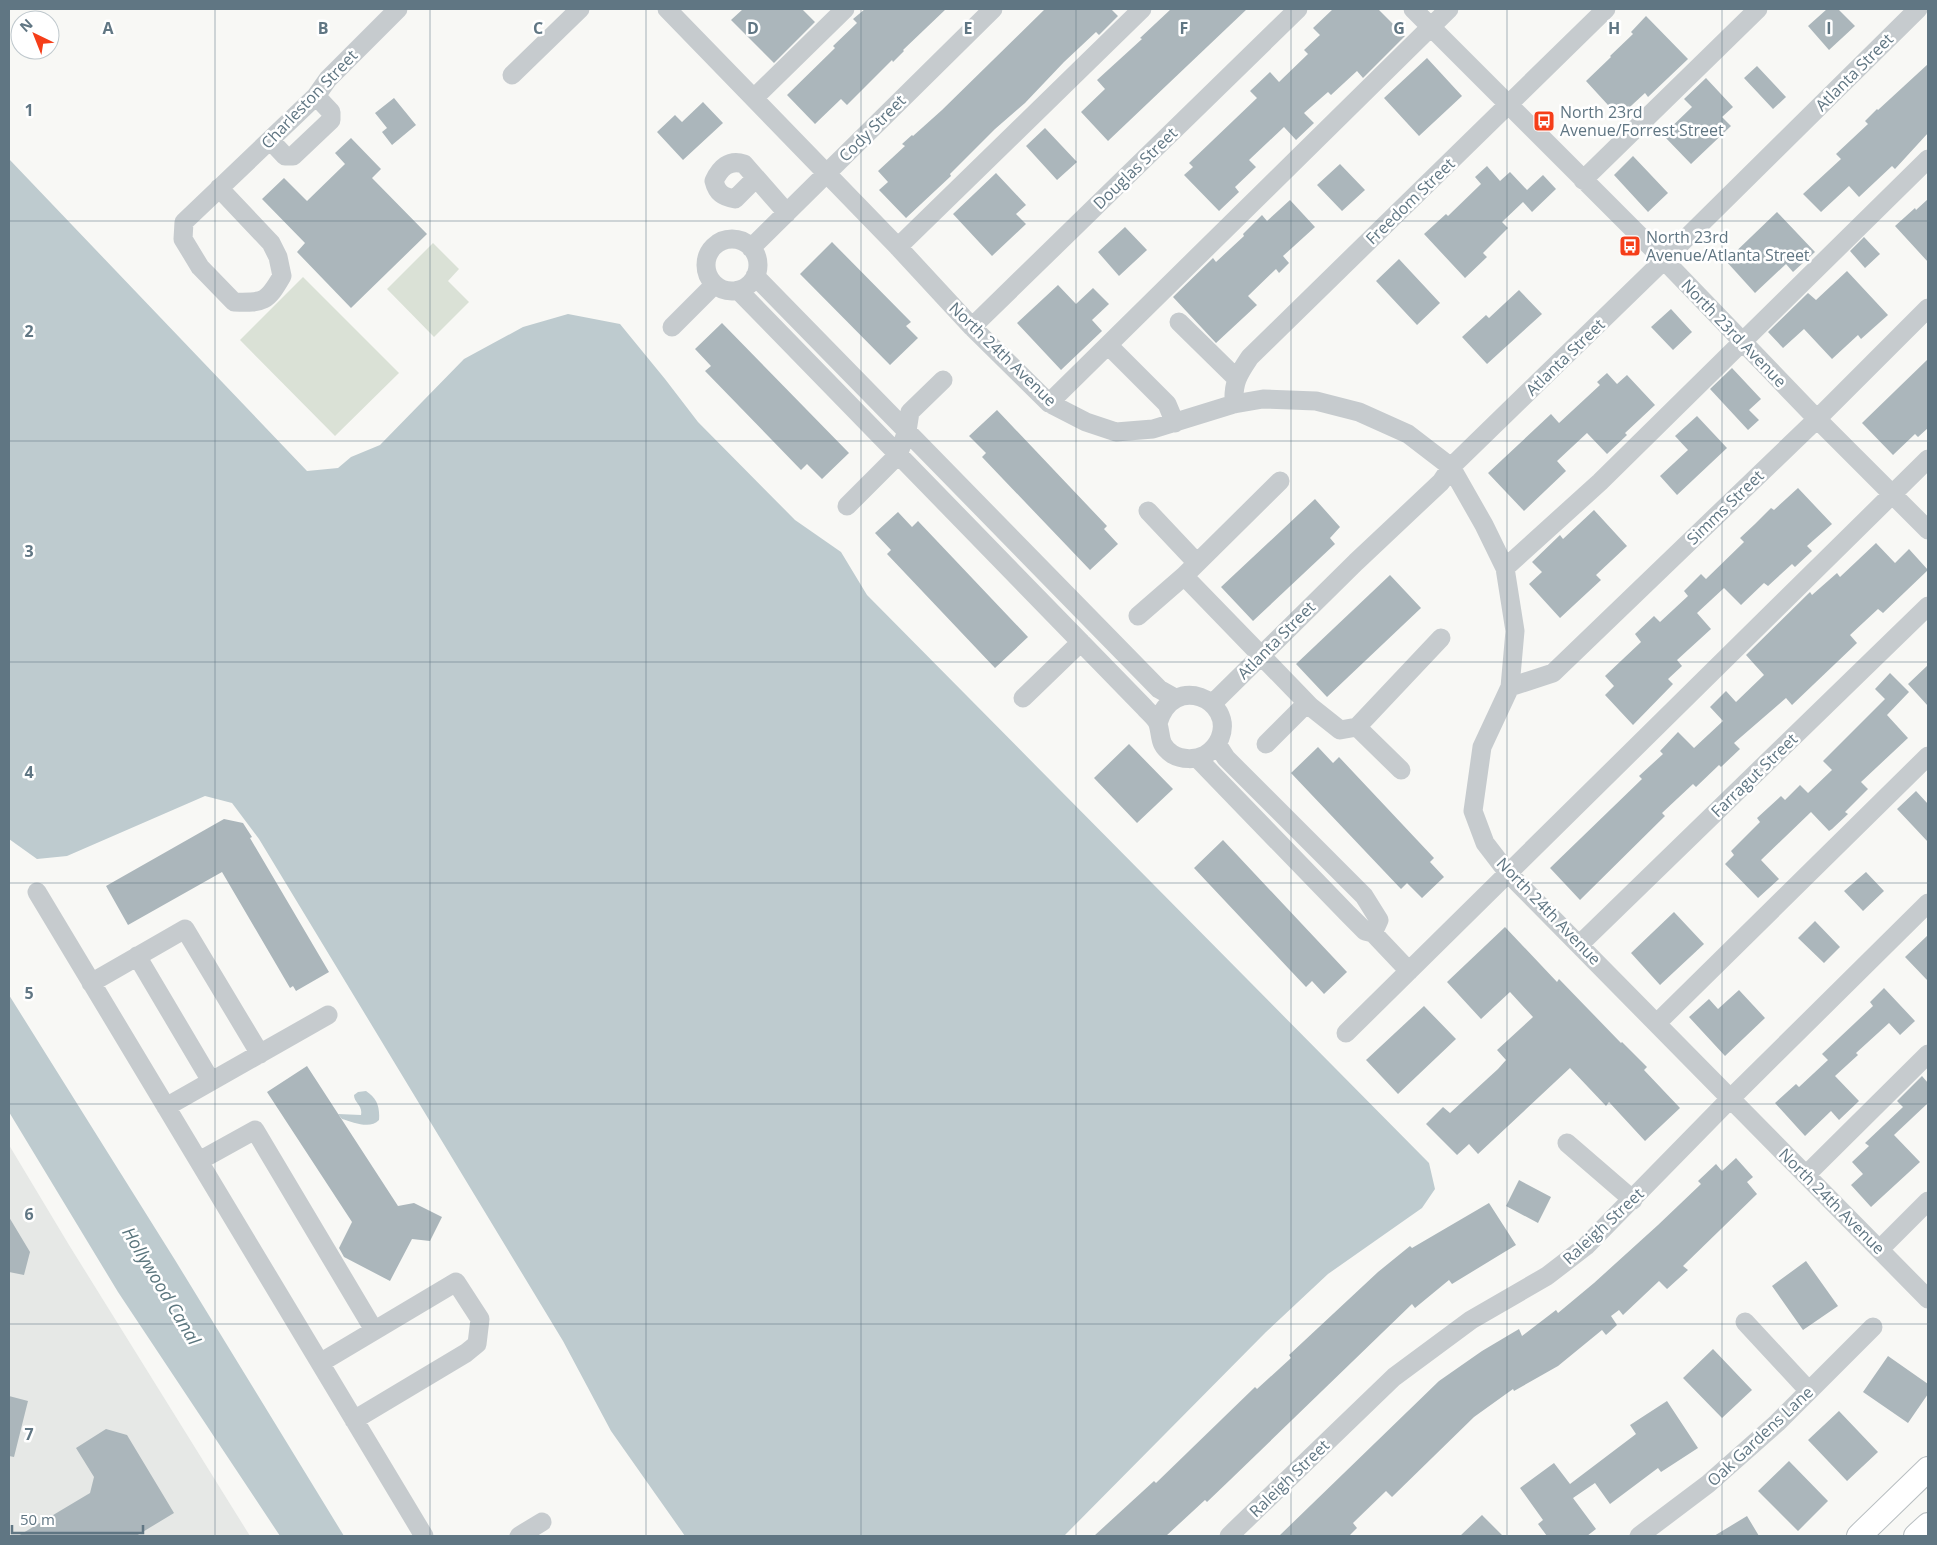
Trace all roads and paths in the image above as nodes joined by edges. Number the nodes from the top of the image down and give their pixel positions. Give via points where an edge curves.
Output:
1 (398, 9) edge
2 (580, 9) edge
3 (845, 9) edge
4 (992, 9) edge
5 (1142, 9) edge
6 (1298, 9) edge
7 (1413, 9) edge
8 (1448, 9) edge
9 (1606, 9) edge
10 (1758, 9) edge
11 (1918, 9) edge
12 (678, 12) edge
13 (1431, 26) junction
14 (512, 75) dead end
15 (316, 96) junction
16 (754, 98) junction
17 (1508, 105) junction
18 (270, 140) junction
19 (1928, 159) edge
20 (827, 173) junction
21 (756, 178) dead end
22 (1583, 180) junction
23 (219, 188) junction
24 (787, 213) junction
25 (898, 247) junction
26 (752, 248) junction
27 (1664, 260) junction
28 (756, 276) junction
29 (714, 285) junction
30 (738, 290) junction
31 (1928, 308) edge
32 (1180, 322) dead end
33 (972, 327) junction
34 (672, 328) dead end
35 (1743, 342) junction
36 (1108, 345) junction
37 (1236, 378) junction
38 (943, 380) dead end
39 (1049, 403) junction
40 (1234, 404) junction
41 (1817, 419) junction
42 (1175, 423) junction
43 (907, 431) junction
44 (898, 455) junction
45 (1928, 459) edge
46 (1451, 467) junction
47 (1280, 482) dead end
48 (1892, 494) junction
49 (847, 506) dead end
50 (1148, 511) dead end
51 (1928, 530) edge
52 (1505, 568) junction
53 (1190, 570) junction
54 (1928, 606) edge
55 (1138, 616) dead end
56 (1441, 638) dead end
57 (1081, 642) junction
58 (1261, 655) junction
59 (1510, 687) junction
60 (1023, 698) dead end
61 (1176, 698) junction
62 (1308, 703) junction
63 (1212, 704) junction
64 (1158, 723) junction
65 (1358, 727) junction
66 (1217, 744) junction
67 (1266, 744) dead end
68 (1928, 756) edge
69 (1196, 758) junction
70 (1401, 770) dead end
71 (1508, 873) junction
72 (37, 892) dead end
73 (1928, 903) edge
74 (1374, 933) junction
75 (1580, 944) junction
76 (137, 956) junction
77 (1409, 971) junction
78 (91, 982) junction
79 (328, 1015) dead end
80 (1658, 1023) junction
81 (1346, 1033) dead end
82 (260, 1054) junction
83 (1928, 1054) edge
84 (211, 1082) junction
85 (1731, 1098) junction
86 (166, 1107) junction
87 (1567, 1143) dead end
88 (198, 1161) junction
89 (1806, 1175) junction
90 (1633, 1200) junction
91 (1928, 1201) edge
92 (1880, 1249) junction
93 (1928, 1299) edge
94 (1745, 1322) dead end
95 (1873, 1327) dead end
96 (374, 1330) junction
97 (320, 1363) junction
98 (1809, 1391) junction
99 (354, 1420) junction
100 (1928, 1470) edge
101 (542, 1522) dead end
102 (1928, 1525) edge
103 (424, 1536) edge
104 (519, 1536) edge
105 (1229, 1536) edge
106 (1639, 1536) edge
107 (1859, 1536) edge
108 (1916, 1536) edge

1 - 15 street, Charleston Street via 328,79
2 - 14 street
3 - 16 street
4 - 20 street, Cody Street
5 - 25 street
6 - 33 street, Douglas Street
7 - 13 street, North 23rd Avenue
8 - 13 street
9 - 17 street, Freedom Street
10 - 22 street
11 - 27 street, Atlanta Street
12 - 16 street, North 24th Avenue
13 - 17 street, North 23rd Avenue
13 - 36 street
15 - 18 street, Charleston Street
15 - 18 street via 330,112 331,120 292,156 285,156
16 - 20 street, North 24th Avenue
17 - 22 street, North 23rd Avenue
17 - 37 street, Freedom Street via 1250,357
18 - 23 street, Charleston Street
19 - 35 street
20 - 24 street, Cody Street
20 - 25 street, North 24th Avenue
21 - 24 street
22 - 27 street, North 23rd Avenue
23 - 23 street, Charleston Street via 271,243 278,257 282,276 271,296 253,303 234,302 200,267 183,240 184,222
24 - 26 street, Cody Street
25 - 33 street, North 24th Avenue
26 - 28 street via 758,266
26 - 29 street via 745,242 728,239 713,246 706,262
27 - 35 street, North 23rd Avenue
27 - 46 street, Atlanta Street
28 - 30 street
28 - 43 street
29 - 30 street
29 - 34 street
30 - 44 street
31 - 41 street, Simms Street
32 - 37 street
33 - 39 street, North 24th Avenue
35 - 41 street, North 23rd Avenue
35 - 52 street via 1600,482
36 - 39 street
36 - 42 street via 1167,404
37 - 40 street, Freedom Street
38 - 43 street via 910,412
39 - 42 street, North 24th Avenue via 1086,422 1116,432 1153,429
40 - 42 street, North 24th Avenue
40 - 46 street, North 24th Avenue via 1263,399 1316,401 1359,412 1408,434
41 - 48 street, North 23rd Avenue
41 - 59 street, Simms Street via 1553,673
43 - 44 street
43 - 61 street via 1159,689
44 - 49 street
44 - 57 street
45 - 48 street
46 - 52 street, North 24th Avenue
46 - 58 street, Atlanta Street via 1441,482
47 - 53 street
48 - 51 street, North 23rd Avenue
48 - 71 street
50 - 53 street
52 - 59 street, North 24th Avenue via 1516,631
53 - 55 street
53 - 58 street
54 - 75 street, Farragut Street
56 - 65 street
57 - 60 street
57 - 64 street
58 - 62 street
58 - 63 street, Atlanta Street
59 - 71 street, North 24th Avenue via 1482,746 1473,811 1485,843
61 - 63 street via 1195,695
61 - 64 street via 1164,709
62 - 65 street via 1340,730
62 - 67 street
63 - 66 street via 1222,723
64 - 69 street via 1164,746 1184,759
65 - 70 street
66 - 69 street
66 - 74 street via 1226,758 1364,896 1379,920
68 - 80 street
69 - 74 street via 1365,931
71 - 75 street, North 24th Avenue
71 - 77 street
72 - 78 street
73 - 85 street, Raleigh Street
74 - 77 street
75 - 80 street, North 24th Avenue
76 - 78 street
76 - 82 street via 185,929
76 - 84 street
77 - 81 street
78 - 86 street
79 - 82 street
80 - 85 street, North 24th Avenue
82 - 84 street
83 - 89 street
84 - 86 street
85 - 89 street, North 24th Avenue
85 - 90 street, Raleigh Street
86 - 88 street
87 - 90 street
88 - 96 street via 255,1130
88 - 97 street
89 - 92 street, North 24th Avenue
90 - 105 street, Raleigh Street via 1586,1246 1547,1276 1471,1320 1394,1377
91 - 92 street
92 - 93 street, North 24th Avenue
94 - 98 street
95 - 98 street, Oak Gardens Lane
96 - 97 street
96 - 99 street via 456,1282 480,1319 477,1344 466,1353
97 - 99 street
98 - 106 street, Oak Gardens Lane via 1708,1484
99 - 103 street
100 - 107 main road
101 - 104 street
102 - 108 main road

